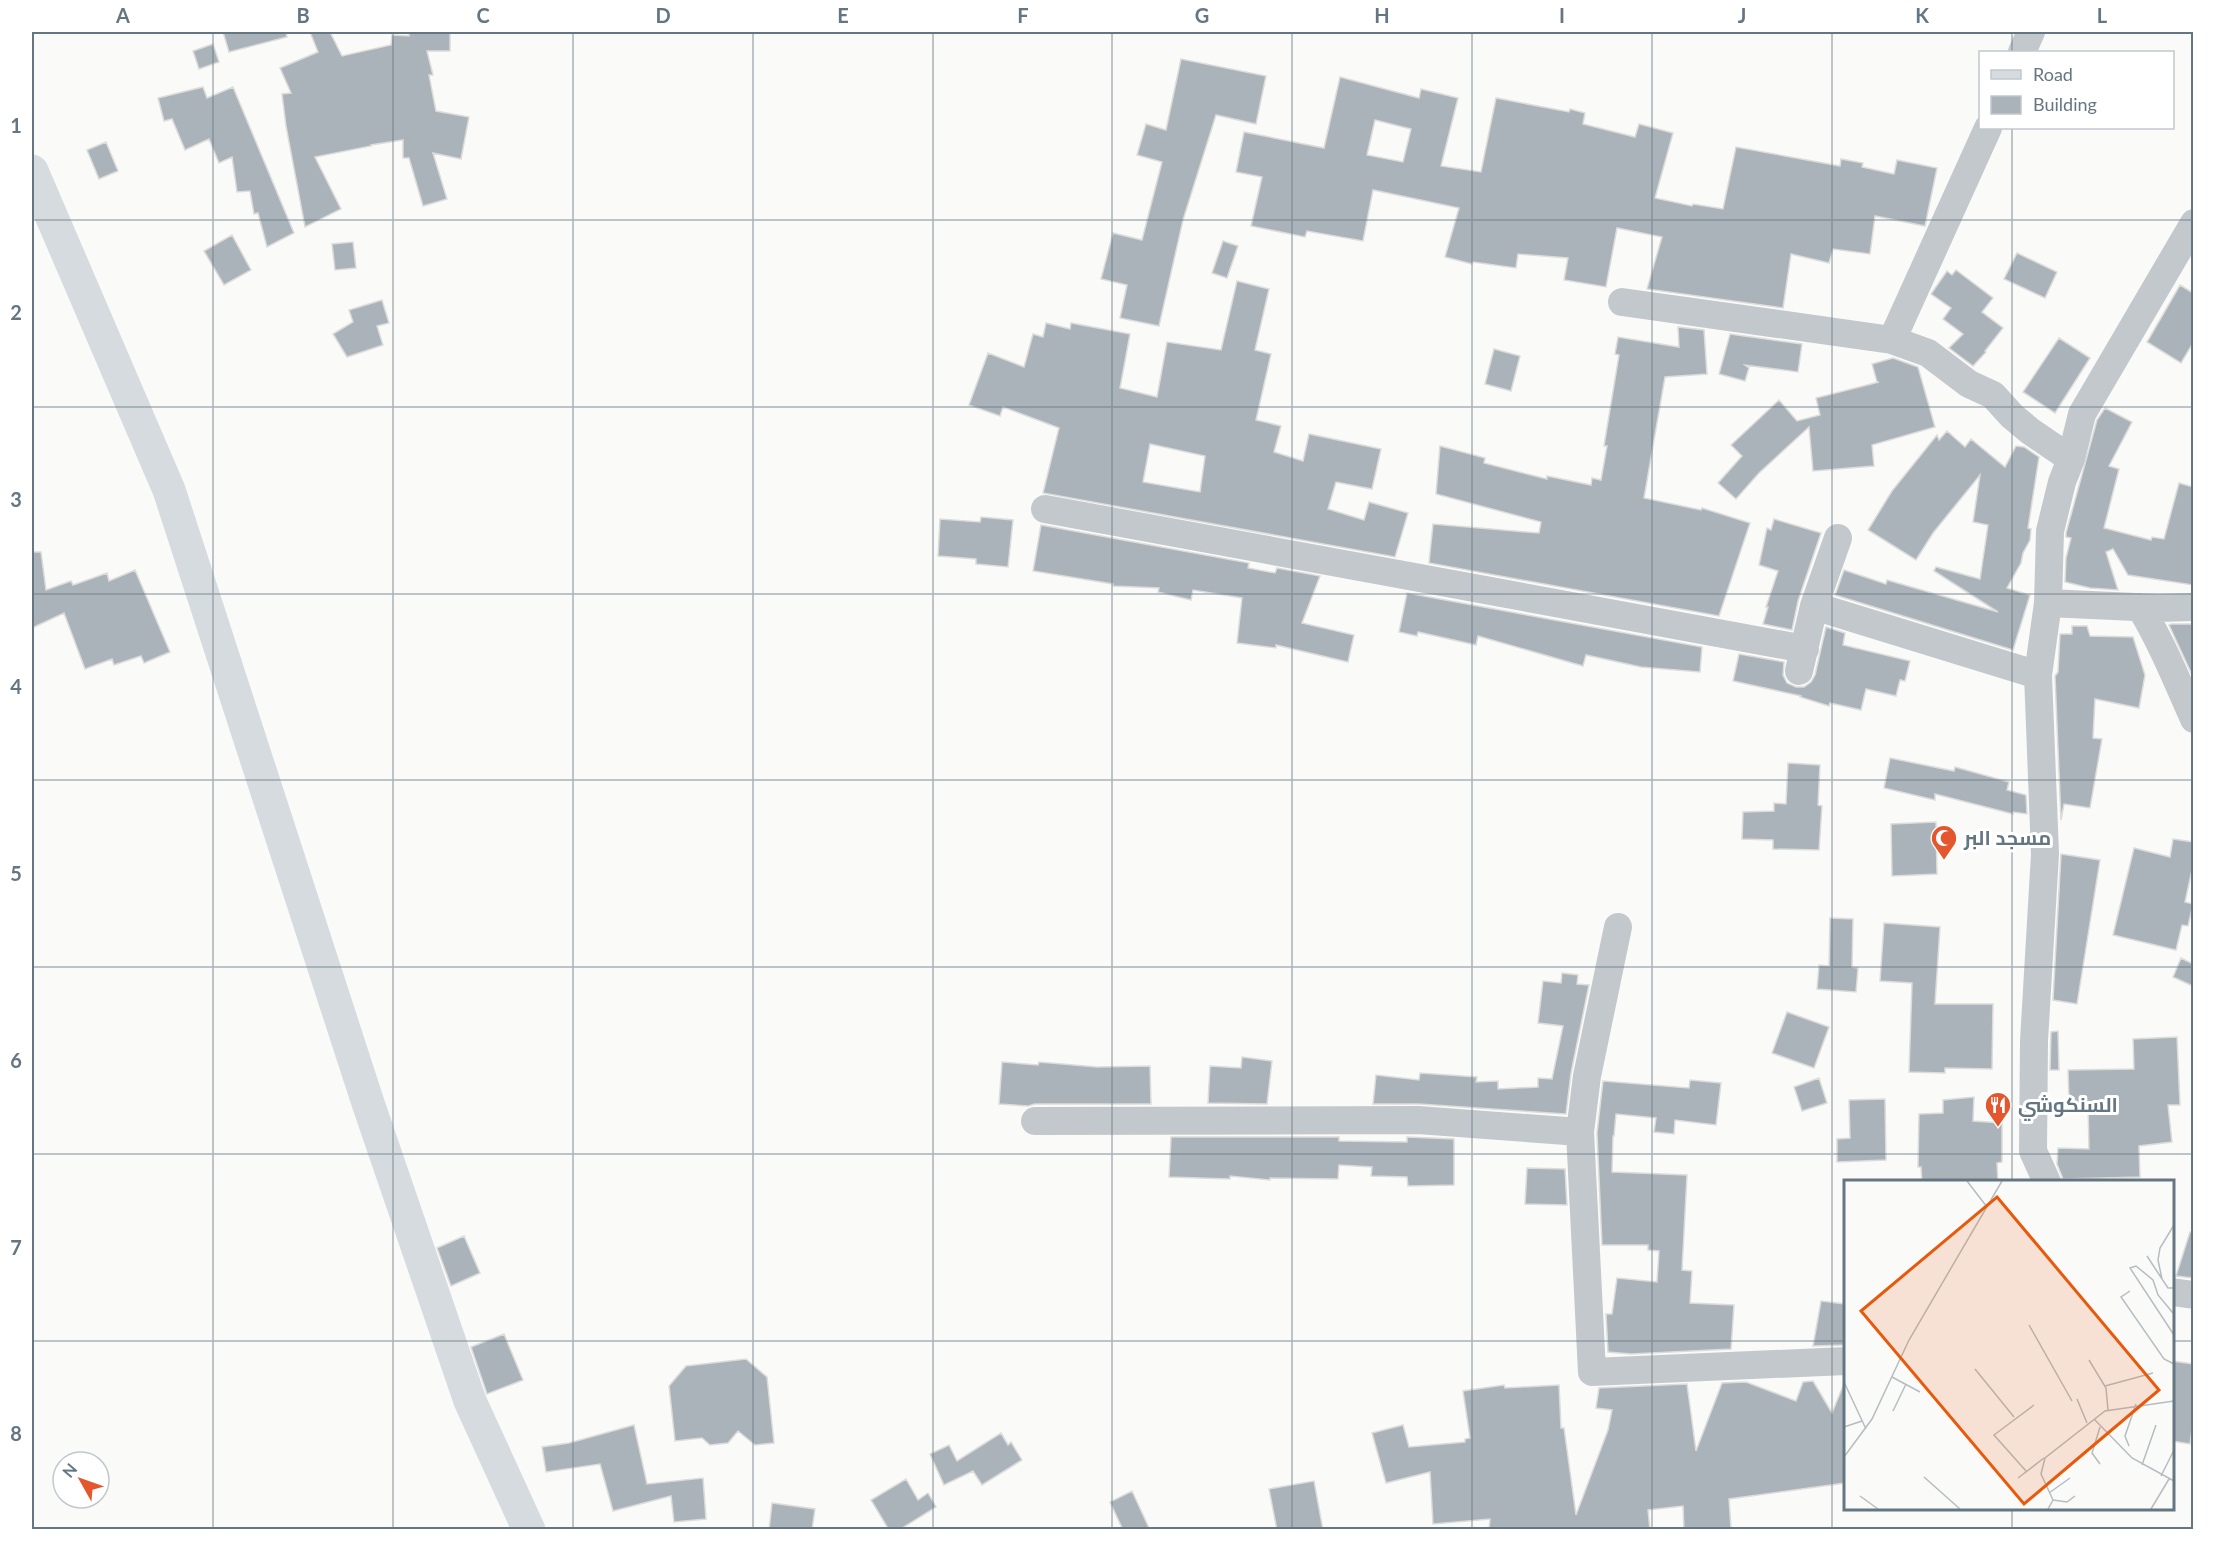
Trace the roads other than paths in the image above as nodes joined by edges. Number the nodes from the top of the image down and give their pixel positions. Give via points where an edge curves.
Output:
1 (2031, 32) edge
2 (2022, 51) edge
3 (1988, 129) edge
4 (32, 171) edge
5 (2191, 232) edge
6 (1622, 302) dead end
7 (1892, 340) junction
8 (2071, 459) junction
9 (1045, 509) dead end
10 (1838, 538) dead end
11 (2048, 603) junction
12 (1814, 606) junction
13 (2140, 607) junction
14 (2193, 607) edge
15 (2038, 675) junction
16 (2193, 719) edge
17 (1618, 927) dead end
18 (1035, 1121) dead end
19 (1580, 1132) junction
20 (2032, 1151) junction
21 (2026, 1180) edge
22 (2046, 1180) edge
23 (2174, 1292) edge
24 (2193, 1295) edge
25 (1844, 1361) edge
26 (529, 1530) edge

1 - 2 street
3 - 7 street
4 - 26 main road via 169,490 368,1103 470,1401
5 - 8 street via 2082,414
6 - 7 street
7 - 8 street via 1928,353 1969,384 1993,395 2030,431
8 - 11 street via 2050,531
9 - 12 street via 1802,660
10 - 12 street
11 - 13 street
11 - 15 street
12 - 15 street
13 - 14 street
13 - 16 street via 2160,641
15 - 20 street via 2045,854
17 - 19 street via 1587,1076
18 - 19 street via 1418,1120
19 - 25 street via 1592,1372
20 - 21 street
20 - 22 street
23 - 24 street

